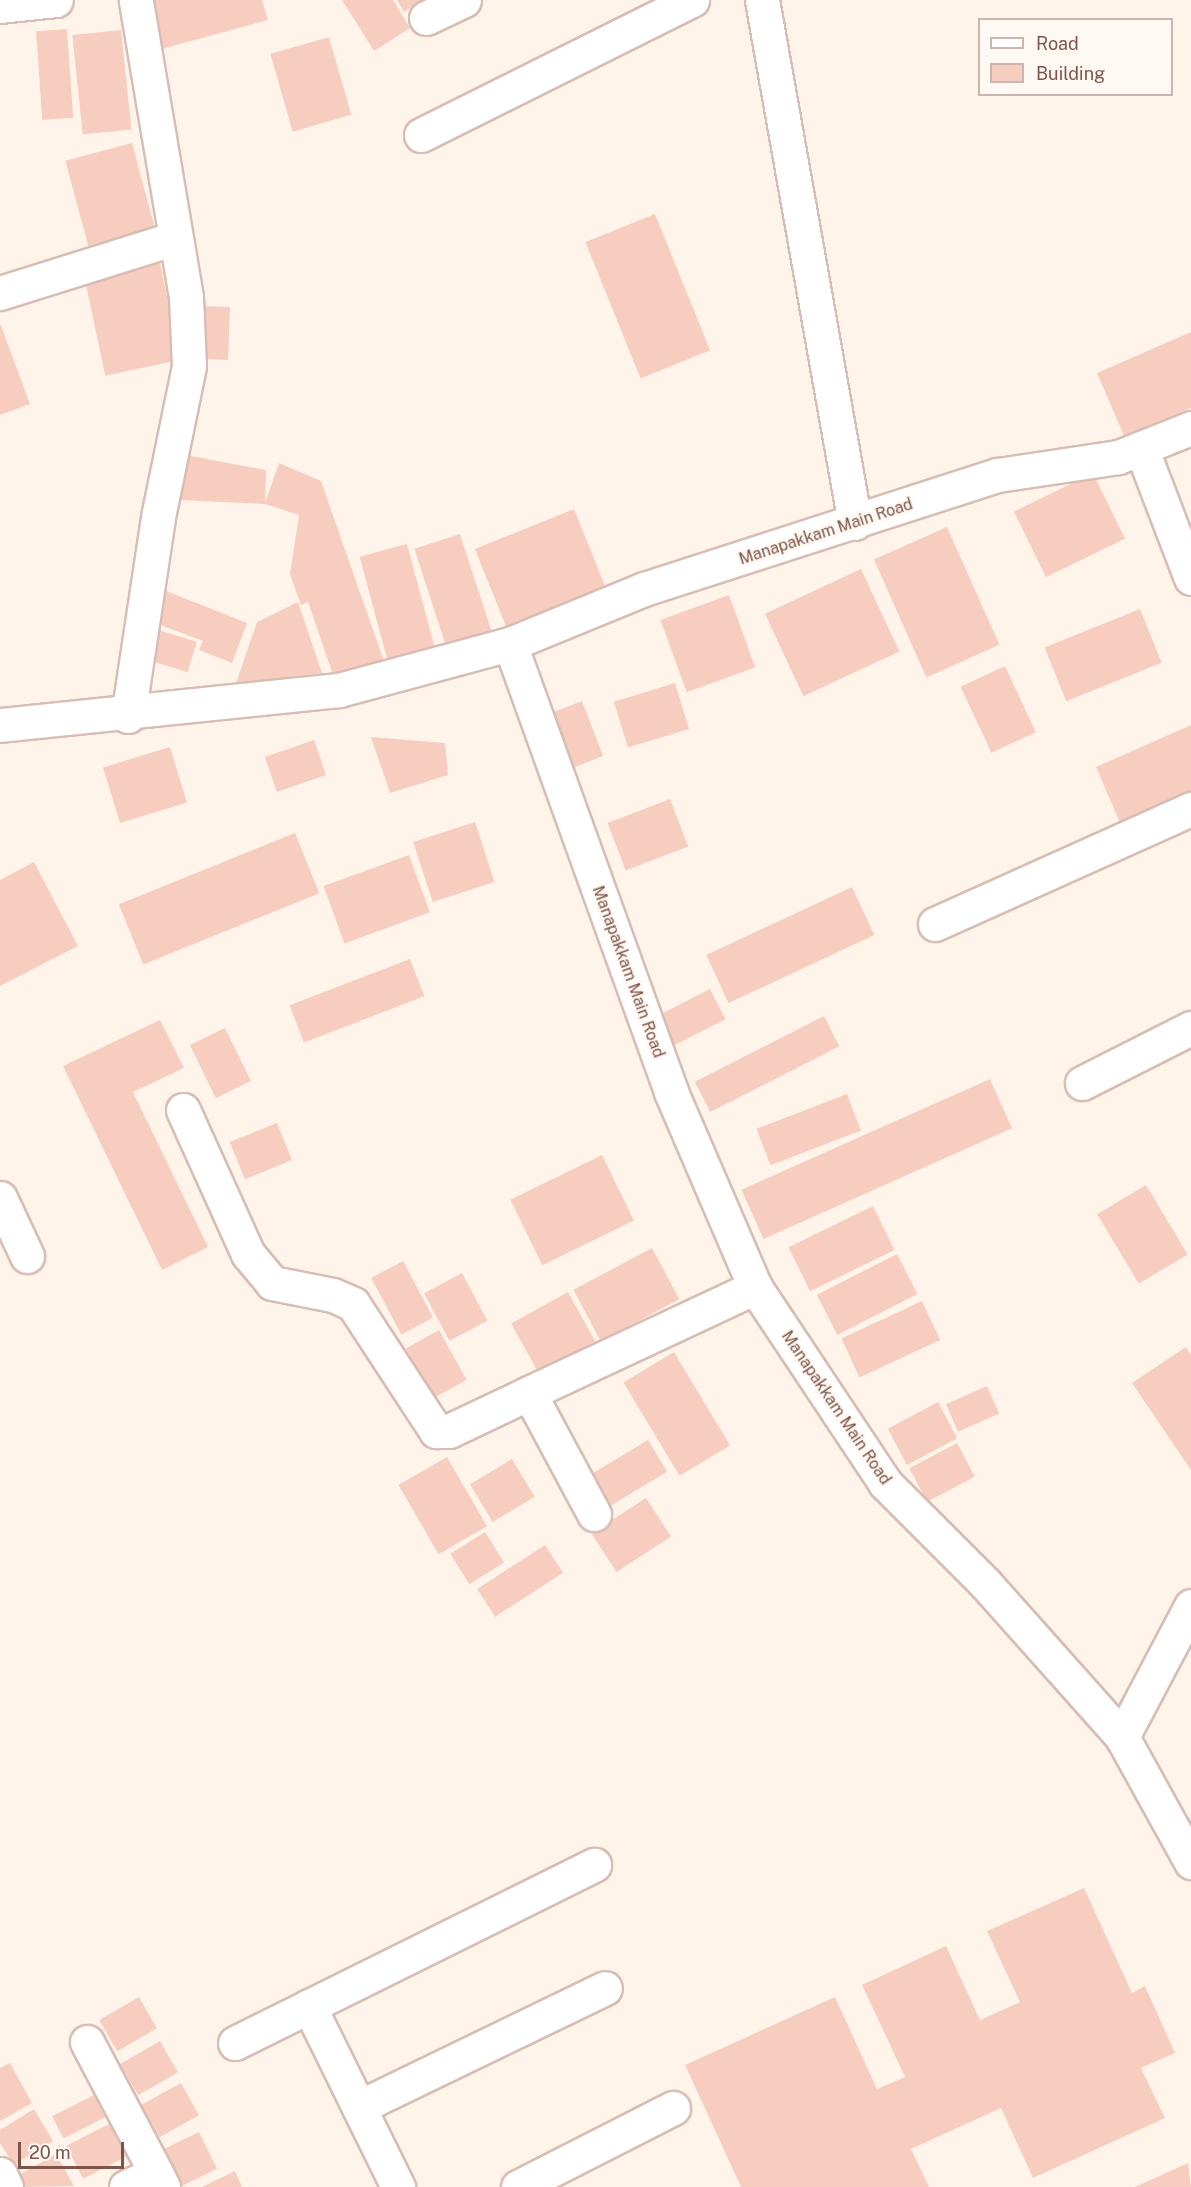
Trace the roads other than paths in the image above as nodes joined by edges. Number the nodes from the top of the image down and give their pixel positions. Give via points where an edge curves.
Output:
1 (56, 0) edge
2 (136, 0) edge
3 (464, 0) edge
4 (692, 0) edge
5 (762, 0) edge
6 (0, 6) edge
7 (426, 18) dead end
8 (421, 135) dead end
9 (176, 238) junction
10 (0, 293) edge
11 (1191, 428) edge
12 (1142, 450) junction
13 (855, 523) junction
14 (1191, 578) edge
15 (510, 644) junction
16 (128, 716) junction
17 (0, 725) edge
18 (1191, 808) edge
19 (935, 924) dead end
20 (1191, 1028) edge
21 (1082, 1083) dead end
22 (183, 1110) dead end
23 (0, 1198) edge
24 (27, 1256) dead end
25 (755, 1287) junction
26 (529, 1393) junction
27 (594, 1514) dead end
28 (1191, 1606) edge
29 (1122, 1737) junction
30 (1191, 1862) edge
31 (594, 1865) dead end
32 (605, 1988) dead end
33 (309, 2006) junction
34 (87, 2042) dead end
35 (235, 2043) dead end
36 (359, 2107) junction
37 (673, 2108) dead end
38 (0, 2174) edge
39 (159, 2180) edge
40 (6, 2187) edge
41 (126, 2187) edge
42 (398, 2187) edge
43 (518, 2187) edge

1 - 6 street
2 - 9 street
3 - 7 street
4 - 8 street
5 - 13 street
9 - 10 street
9 - 16 street via 186,297 189,366 158,517
11 - 12 street, Manapakkam Main Road
12 - 13 street, Manapakkam Main Road via 997,475
12 - 14 street
13 - 15 street, Manapakkam Main Road via 644,589
15 - 16 street via 339,690
15 - 25 street, Manapakkam Main Road via 671,1092
16 - 17 street
18 - 19 street
20 - 21 street
22 - 26 street via 248,1254 272,1283 333,1294 353,1304 436,1431 449,1431
23 - 24 street
25 - 26 street
25 - 29 street, Manapakkam Main Road via 885,1483 985,1583
26 - 27 street
28 - 29 street
29 - 30 street, Manapakkam Main Road
31 - 33 street
32 - 36 street
33 - 35 street
33 - 36 street
34 - 39 street
36 - 42 street
37 - 43 street
38 - 40 street
39 - 41 street

